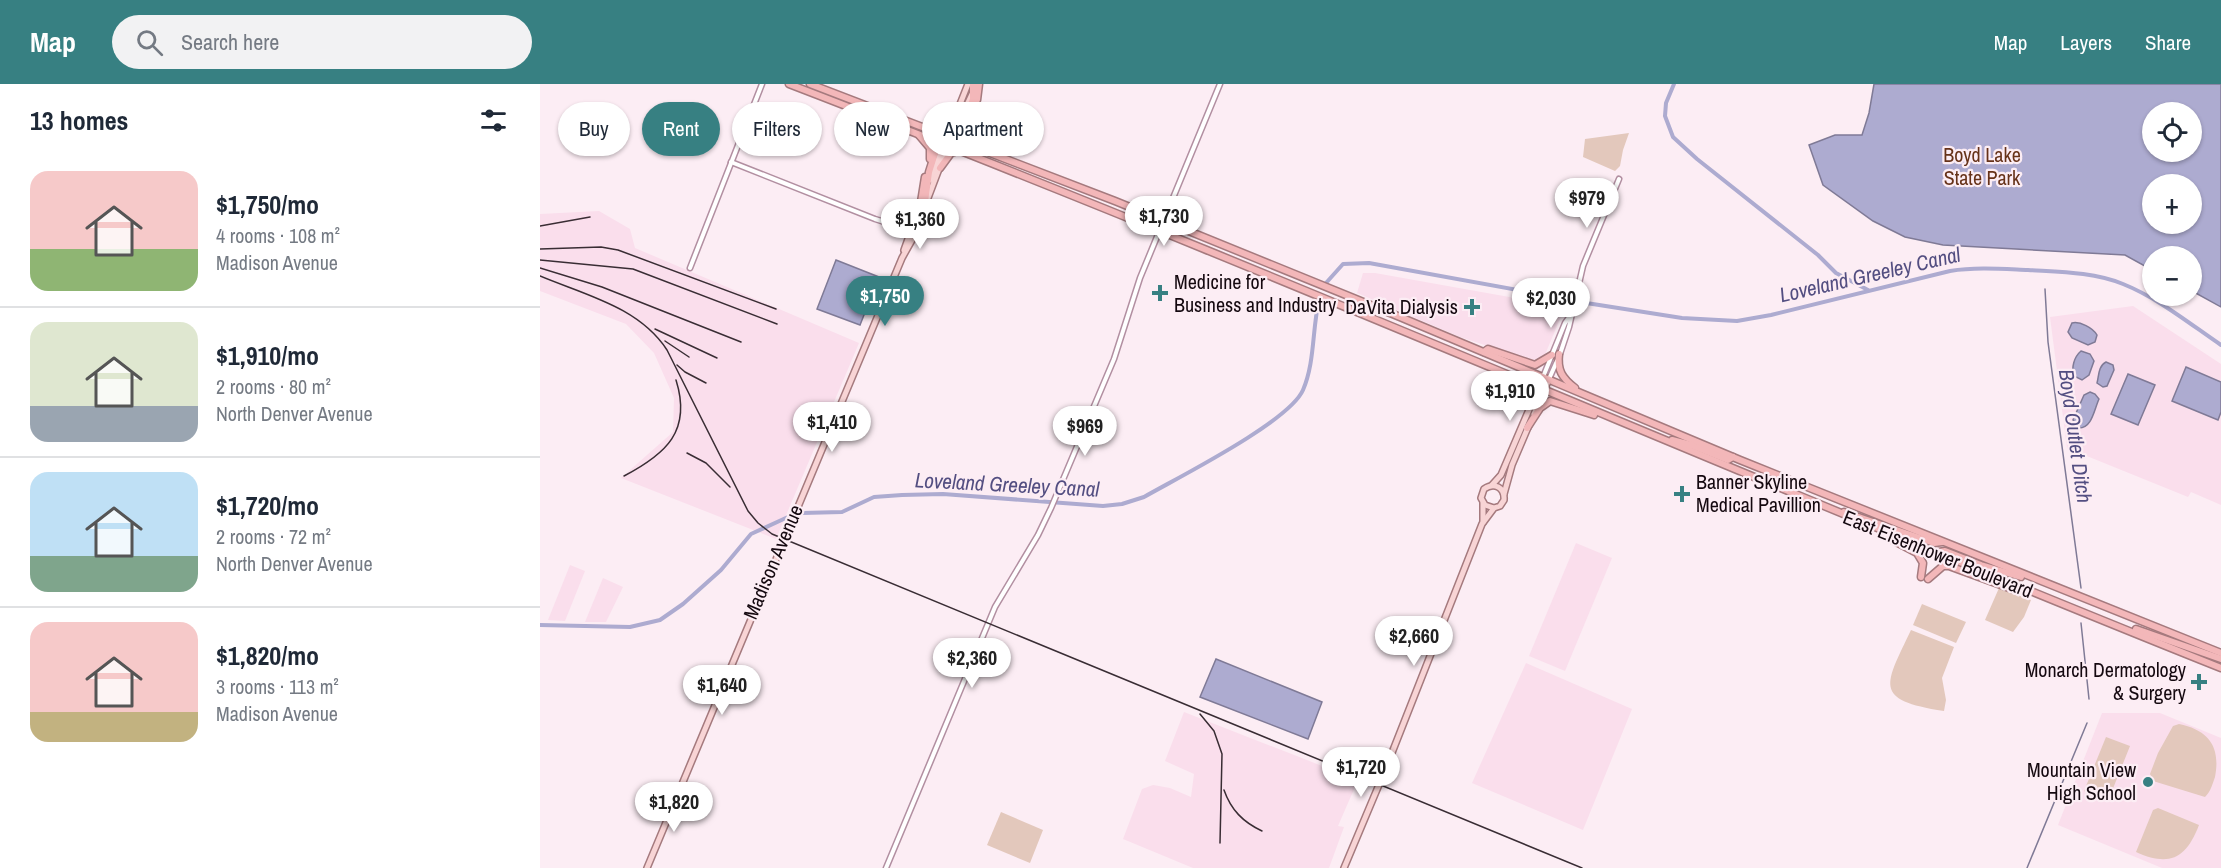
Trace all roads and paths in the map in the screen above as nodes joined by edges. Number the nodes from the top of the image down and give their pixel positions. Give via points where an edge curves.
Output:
1 (762, 84) edge
2 (789, 84) edge
3 (810, 84) edge
4 (968, 84) edge
5 (1220, 84) edge
6 (975, 86) edge
7 (962, 102) edge
8 (967, 102) edge
9 (973, 102) edge
10 (977, 102) edge
11 (922, 127) edge
12 (918, 134) junction
13 (922, 136) edge
14 (936, 156) edge
15 (942, 156) edge
16 (949, 156) edge
17 (977, 156) edge
18 (1000, 156) edge
19 (731, 162) junction
20 (940, 168) junction
21 (1619, 179) dead end
22 (1055, 187) junction
23 (1092, 192) junction
24 (922, 206) junction
25 (1164, 221) junction
26 (910, 230) junction
27 (1160, 230) junction
28 (902, 258) junction
29 (690, 268) dead end
30 (1570, 316) junction
31 (1484, 352) junction
32 (1556, 355) junction
33 (1546, 378) junction
34 (1541, 388) junction
35 (1602, 402) junction
36 (1527, 428) junction
37 (1653, 436) junction
38 (1733, 457) junction
39 (1492, 485) junction
40 (1504, 494) junction
41 (1483, 503) junction
42 (1823, 506) junction
43 (1494, 508) junction
44 (1482, 524) junction
45 (1867, 524) junction
46 (1943, 542) junction
47 (1939, 552) dead end
48 (1921, 577) dead end
49 (1928, 579) dead end
50 (2042, 581) junction
51 (2046, 598) junction
52 (2118, 626) junction
53 (2221, 653) edge
54 (2221, 659) edge
55 (2219, 668) edge
56 (647, 868) edge
57 (886, 868) edge
58 (1344, 868) edge

1 - 19 street
2 - 12 highway, East Eisenhower Boulevard
3 - 11 highway, East Eisenhower Boulevard
4 - 7 main road, Madison Avenue
5 - 25 street
6 - 8 main road, Madison Avenue
6 - 9 highway
6 - 10 highway
12 - 13 highway, East Eisenhower Boulevard
12 - 24 highway via 931,151
14 - 24 highway
15 - 20 main road, Madison Avenue
16 - 20 highway
17 - 22 highway, East Eisenhower Boulevard
18 - 23 highway, East Eisenhower Boulevard
19 - 26 street
19 - 29 street
20 - 24 main road, Madison Avenue
21 - 30 street via 1583,266
22 - 23 highway via 1086,195
22 - 27 highway, East Eisenhower Boulevard
23 - 25 highway, East Eisenhower Boulevard
24 - 26 main road, Madison Avenue
24 - 28 main road, Madison Avenue
25 - 27 street
25 - 31 highway, East Eisenhower Boulevard
26 - 28 main road, Madison Avenue
27 - 34 highway, East Eisenhower Boulevard
27 - 57 street via 1114,359 1051,508 995,607
28 - 56 main road, Madison Avenue
30 - 32 street
30 - 32 street via 1564,323
31 - 32 highway via 1535,365
31 - 33 highway, East Eisenhower Boulevard
32 - 33 street
32 - 33 street
32 - 35 highway via 1564,379
33 - 34 main road
33 - 35 highway, East Eisenhower Boulevard
34 - 36 main road
34 - 37 highway, East Eisenhower Boulevard
34 - 39 main road via 1502,476
35 - 38 highway, East Eisenhower Boulevard
36 - 37 highway via 1540,408 1553,401
36 - 40 main road
37 - 38 highway via 1691,445 1728,460
37 - 42 highway, East Eisenhower Boulevard
38 - 46 highway, East Eisenhower Boulevard
39 - 40 main road
39 - 41 main road via 1482,492
40 - 43 main road via 1502,503
41 - 43 main road
41 - 44 main road
42 - 45 highway, East Eisenhower Boulevard
42 - 46 highway via 1934,543
43 - 44 main road
44 - 58 main road
45 - 48 highway via 1917,553 1923,563
45 - 51 highway, East Eisenhower Boulevard
46 - 50 highway, East Eisenhower Boulevard
47 - 50 highway via 1945,550 1981,565
49 - 51 highway via 1943,566 1949,566
50 - 53 highway, East Eisenhower Boulevard
51 - 52 highway, East Eisenhower Boulevard
52 - 54 highway
52 - 55 highway, East Eisenhower Boulevard

